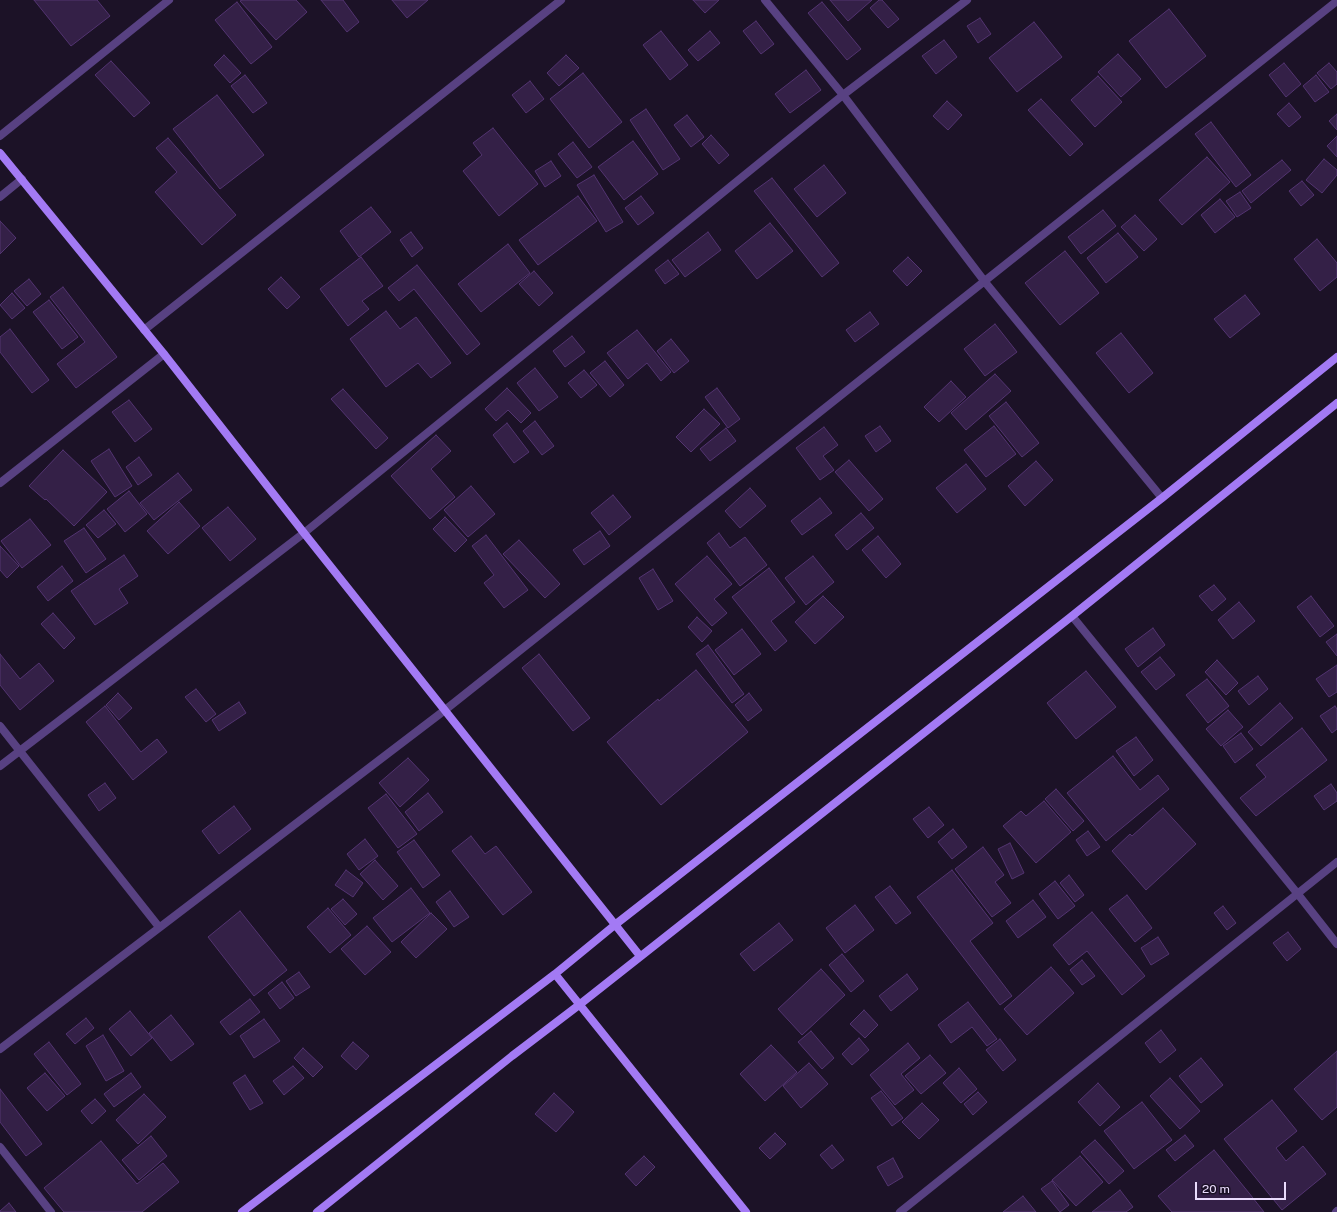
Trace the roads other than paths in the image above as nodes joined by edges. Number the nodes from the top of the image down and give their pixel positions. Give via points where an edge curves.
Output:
1 (169, 0) edge
2 (561, 0) edge
3 (764, 0) edge
4 (967, 0) edge
5 (1337, 1) edge
6 (843, 95) junction
7 (0, 136) edge
8 (0, 153) edge
9 (22, 179) junction
10 (0, 197) edge
11 (985, 282) junction
12 (144, 330) junction
13 (164, 354) junction
14 (1337, 357) edge
15 (1337, 403) edge
16 (0, 483) edge
17 (1162, 498) junction
18 (304, 534) junction
19 (1072, 616) junction
20 (445, 710) junction
21 (0, 726) edge
22 (19, 750) junction
23 (0, 766) edge
24 (1337, 862) edge
25 (1297, 893) junction
26 (616, 924) junction
27 (159, 927) junction
28 (1337, 944) edge
29 (640, 956) junction
30 (555, 974) junction
31 (579, 1005) junction
32 (0, 1049) edge
33 (0, 1147) edge
34 (51, 1212) edge
35 (242, 1212) edge
36 (317, 1212) edge
37 (746, 1212) edge
38 (900, 1212) edge

1 - 7 street
2 - 12 street
3 - 6 street
4 - 6 street
5 - 11 street
6 - 11 street
6 - 18 street
8 - 9 main road
9 - 10 street
9 - 12 main road
11 - 17 street
11 - 20 street
12 - 13 main road
13 - 16 street
13 - 18 main road
14 - 17 main road
15 - 19 main road
17 - 26 main road
18 - 20 main road
18 - 22 street
19 - 25 street
19 - 29 main road
20 - 26 main road
20 - 27 street
21 - 22 street
22 - 23 street
22 - 27 street
24 - 25 street
25 - 28 street
25 - 38 street
26 - 29 main road
26 - 30 main road
27 - 32 street
29 - 31 main road
30 - 31 main road
30 - 35 main road
31 - 36 main road
31 - 37 main road
33 - 34 street

